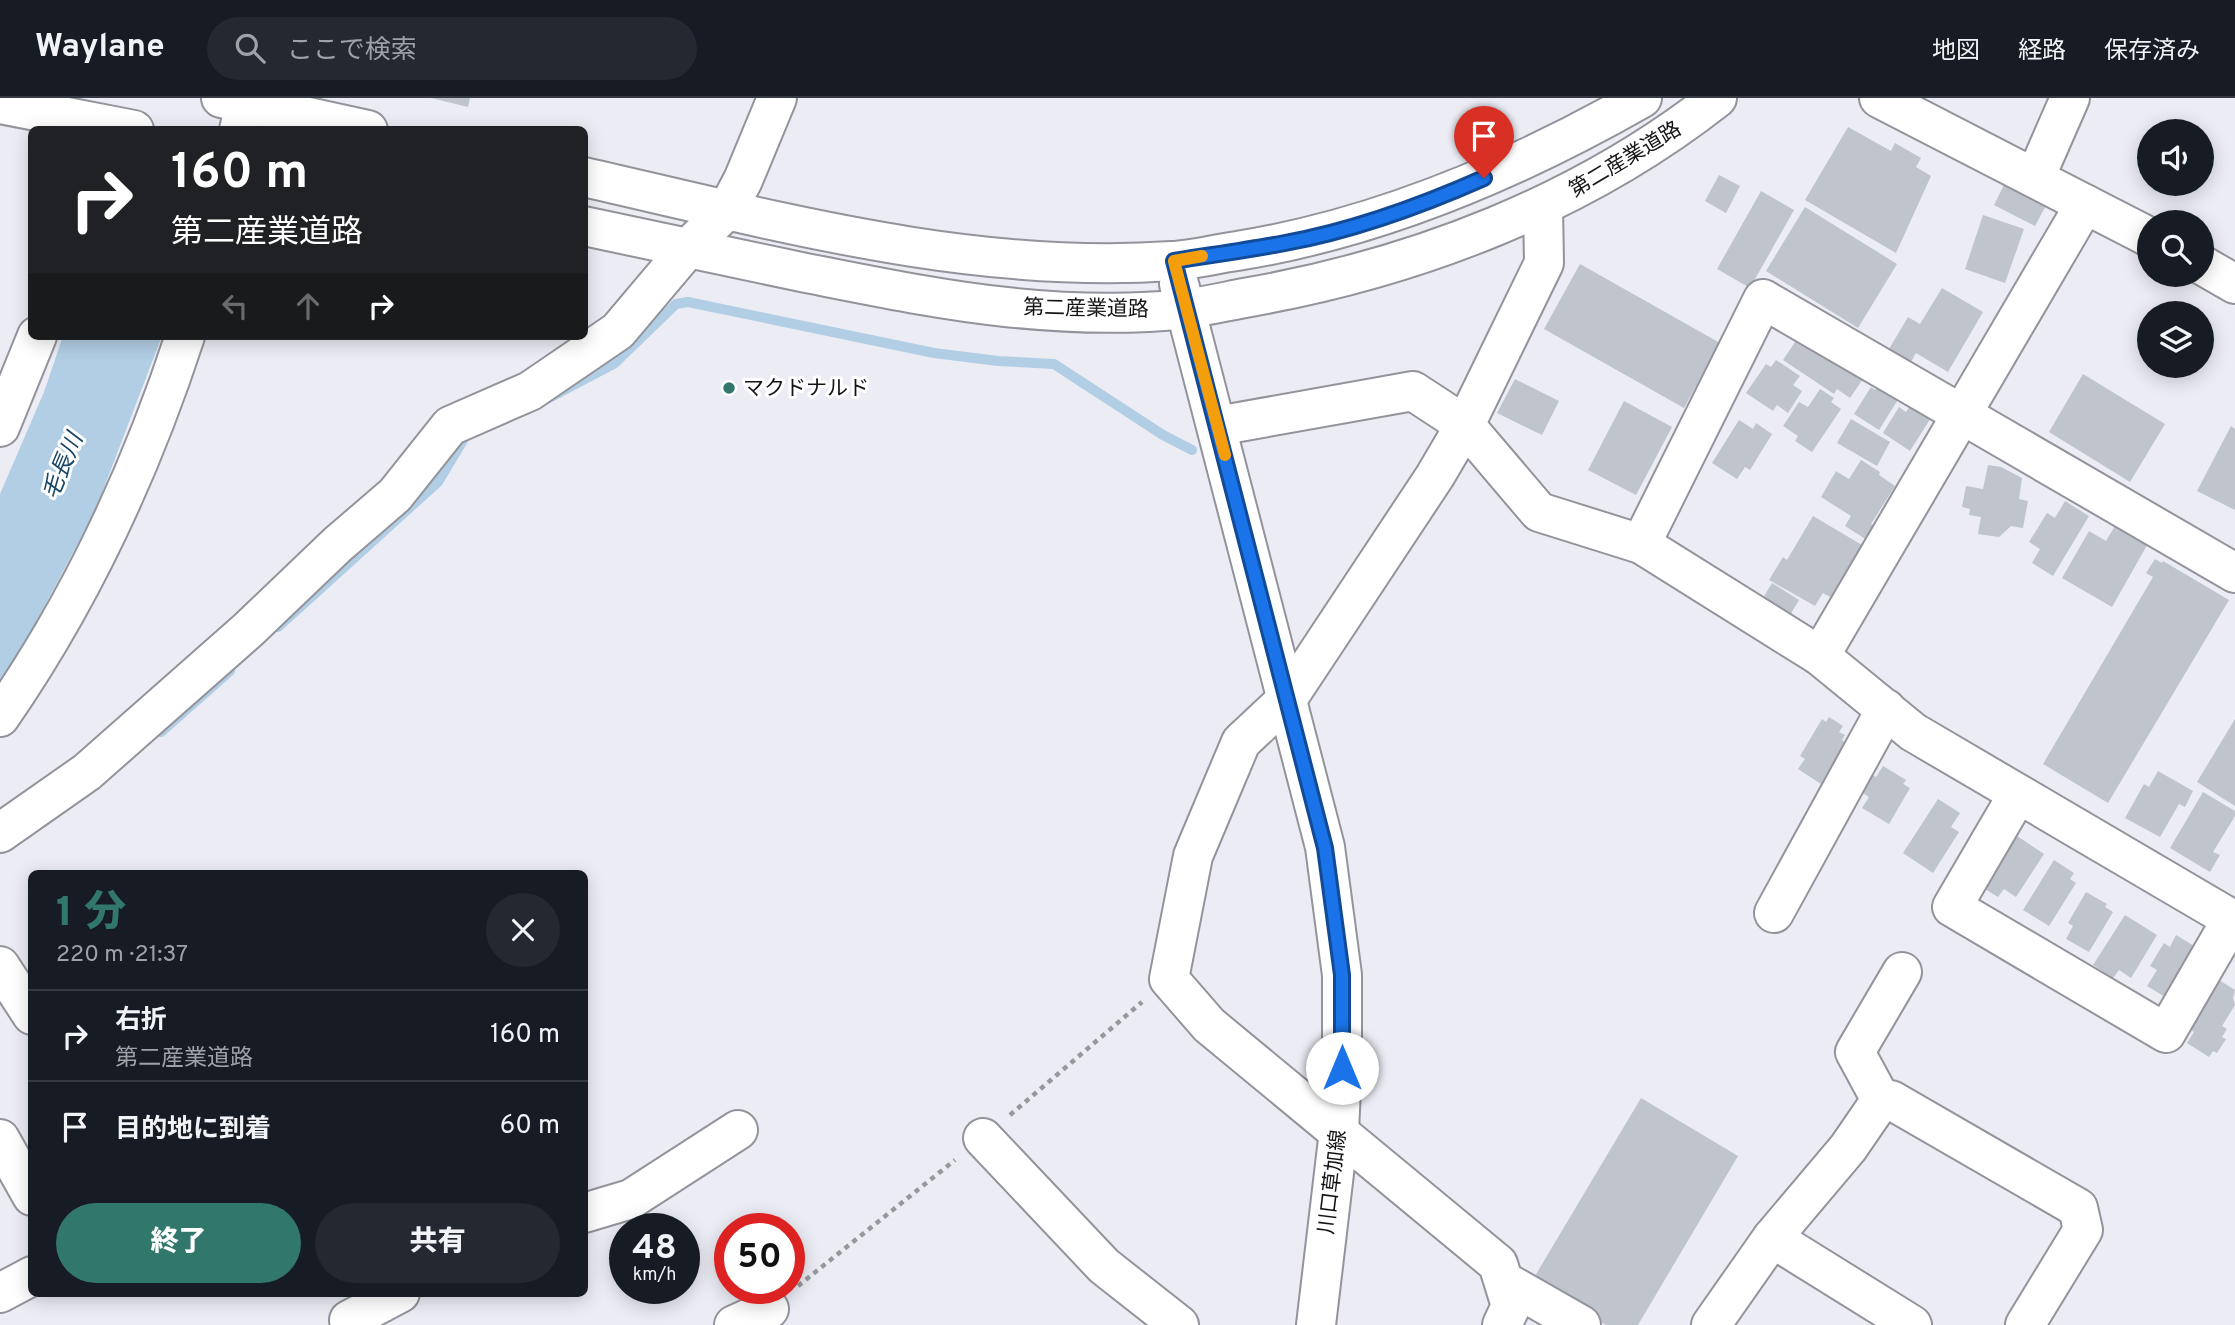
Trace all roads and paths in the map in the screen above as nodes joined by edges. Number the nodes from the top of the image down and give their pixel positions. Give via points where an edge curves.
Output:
1 (777, 98) edge
2 (1642, 98) edge
3 (1717, 98) edge
4 (1879, 98) edge
5 (2070, 98) edge
6 (0, 104) edge
7 (236, 106) edge
8 (86, 117) edge
9 (119, 126) edge
10 (346, 126) edge
11 (588, 178) edge
12 (2035, 178) junction
13 (2085, 204) junction
14 (1543, 207) junction
15 (727, 210) junction
16 (588, 227) edge
17 (2137, 231) edge
18 (688, 248) junction
19 (1174, 261) junction
20 (1185, 309) junction
21 (35, 340) edge
22 (185, 340) edge
23 (1961, 414) junction
24 (1465, 425) junction
25 (1217, 426) junction
26 (0, 427) edge
27 (1640, 544) junction
28 (2235, 573) edge
29 (1820, 656) junction
30 (1288, 698) junction
31 (1886, 709) junction
32 (0, 717) edge
33 (2018, 794) junction
34 (0, 833) edge
35 (1774, 913) dead end
36 (2233, 920) edge
37 (0, 965) edge
38 (1902, 972) dead end
39 (28, 1009) edge
40 (1881, 1100) junction
41 (738, 1130) dead end
42 (1339, 1131) junction
43 (983, 1138) dead end
44 (0, 1139) edge
45 (28, 1189) edge
46 (588, 1212) edge
47 (1772, 1238) junction
48 (28, 1278) edge
49 (1504, 1281) junction
50 (0, 1293) edge
51 (389, 1297) edge
52 (769, 1309) dead end
53 (345, 1313) edge
54 (0, 1318) edge
55 (4, 1325) edge
56 (734, 1325) edge
57 (1179, 1325) edge
58 (1316, 1325) edge
59 (1502, 1325) edge
60 (1581, 1325) edge
61 (1711, 1325) edge
62 (1912, 1325) edge
63 (2025, 1325) edge

1 - 15 street
2 - 19 street, 第二産業道路 via 1529,158 1369,221 1288,243
3 - 14 street, 第二産業道路 via 1679,128
4 - 12 street
5 - 12 street
6 - 8 street
7 - 10 street
8 - 9 street
11 - 15 street, 第二産業道路
12 - 13 street
13 - 17 street
13 - 23 street
14 - 20 street, 第二産業道路 via 1399,262 1298,289
14 - 24 street via 1544,263
15 - 18 street
15 - 19 street, 第二産業道路 via 914,248 1093,263
16 - 18 street, 第二産業道路
18 - 20 street, 第二産業道路 via 902,292 1007,307 1093,312
18 - 34 street via 618,331 530,391 450,426 395,495 248,630 87,772
19 - 20 street, 川口草加線
20 - 25 street, 川口草加線
21 - 26 street
22 - 32 street via 123,501 83,581
23 - 27 street via 1763,299
23 - 28 street
23 - 29 street
24 - 25 street via 1413,391
24 - 27 street via 1539,512
24 - 30 street
25 - 30 street, 川口草加線
27 - 29 street
29 - 31 street
30 - 42 street, 川口草加線 via 1325,848 1342,975
30 - 42 street via 1241,742 1193,856 1170,979 1209,1025
31 - 33 street via 1913,732
31 - 35 street
33 - 36 street
33 - 36 street via 1952,907 2166,1033
37 - 39 street
38 - 40 street via 1855,1052
40 - 47 street via 1848,1148
40 - 63 street via 1891,1100 2078,1208 2083,1230
41 - 46 street via 631,1199
42 - 49 street via 1498,1264
42 - 58 street, 川口草加線
43 - 57 street via 1104,1266
44 - 45 street
47 - 61 street
47 - 62 street
48 - 50 street
49 - 59 street via 1511,1306
49 - 60 street
51 - 53 street
52 - 56 street
54 - 55 street

